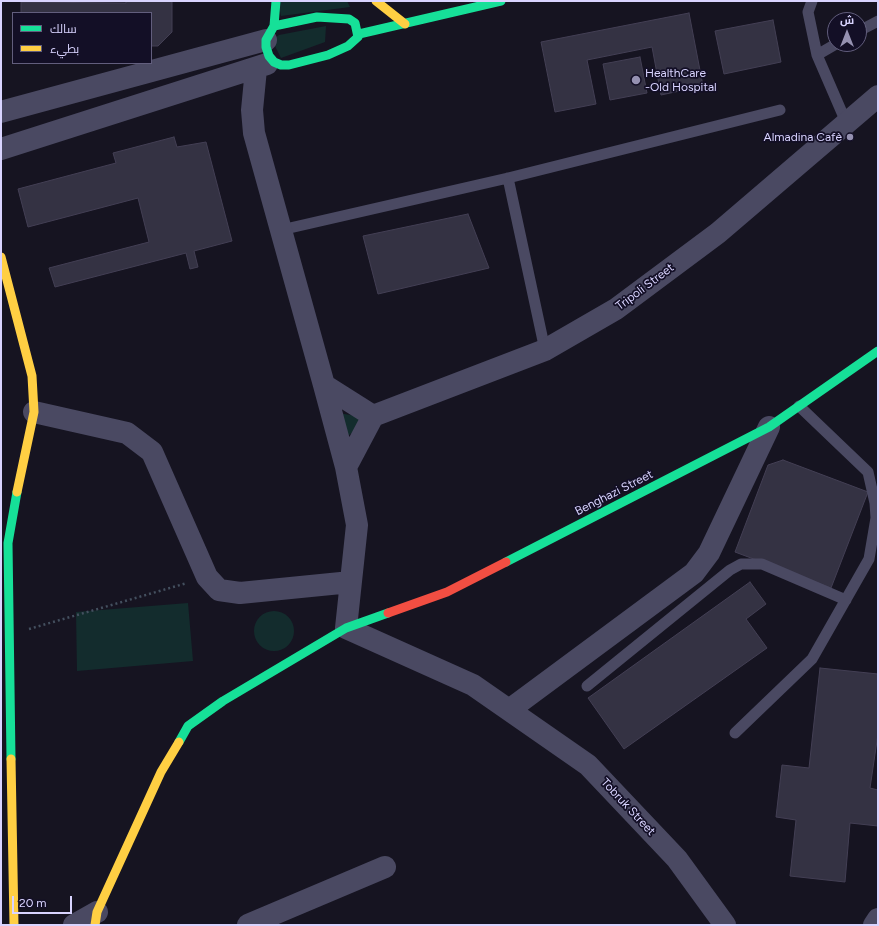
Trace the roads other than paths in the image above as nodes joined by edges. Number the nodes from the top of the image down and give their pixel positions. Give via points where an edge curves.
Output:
1 (276, 1) edge
2 (376, 1) edge
3 (501, 1) edge
4 (812, 1) edge
5 (878, 21) edge
6 (404, 24) junction
7 (867, 27) edge
8 (270, 33) junction
9 (359, 34) junction
10 (827, 49) edge
11 (817, 55) junction
12 (265, 65) junction
13 (878, 96) edge
14 (780, 110) dead end
15 (1, 112) edge
16 (846, 122) junction
17 (1, 148) edge
18 (508, 178) junction
19 (281, 230) junction
20 (1, 257) edge
21 (545, 350) junction
22 (878, 351) edge
23 (324, 385) junction
24 (799, 406) junction
25 (34, 412) junction
26 (372, 416) junction
27 (769, 427) junction
28 (346, 467) junction
29 (4, 543) edge
30 (351, 582) junction
31 (846, 600) junction
32 (346, 628) junction
33 (6, 685) edge
34 (587, 686) dead end
35 (509, 710) junction
36 (736, 733) dead end
37 (385, 867) dead end
38 (96, 918) edge
39 (878, 919) edge
40 (14, 925) edge
41 (74, 925) edge
42 (248, 925) edge
43 (725, 925) edge
44 (874, 925) edge

1 - 8 street
2 - 6 street
3 - 6 street
4 - 11 lane via 808,12
5 - 7 lane
6 - 9 street
8 - 9 street via 317,16 340,17 355,23
8 - 12 street via 269,56
8 - 15 street
9 - 12 street via 348,46 328,55 289,65
10 - 11 lane
11 - 16 lane
12 - 17 street
12 - 19 street via 252,110 254,132
13 - 16 street, Tripoli Street
14 - 18 lane
16 - 21 street, Tripoli Street via 712,237 616,309
18 - 19 lane
18 - 21 lane
19 - 23 street
20 - 25 street via 32,376
21 - 26 street, Tripoli Street
22 - 24 street, Benghazi Street
23 - 26 street
23 - 28 street
24 - 27 street, Benghazi Street
24 - 31 lane via 868,472 876,503 869,559
25 - 29 street
25 - 30 street via 127,433 152,452 207,577 219,590 240,593
26 - 28 street
27 - 32 street, Benghazi Street via 447,592
27 - 35 street via 709,553 694,573
28 - 30 street via 357,525
29 - 33 street via 9,635
30 - 32 street
31 - 34 lane via 762,564 741,564 730,570
31 - 36 lane via 812,659
32 - 35 street, Tobruk Street via 473,685
32 - 38 street, Benghazi Street via 223,701 188,726 161,772
33 - 40 street
35 - 43 street, Tobruk Street via 588,765 678,859
37 - 42 street
38 - 41 street
39 - 44 street

